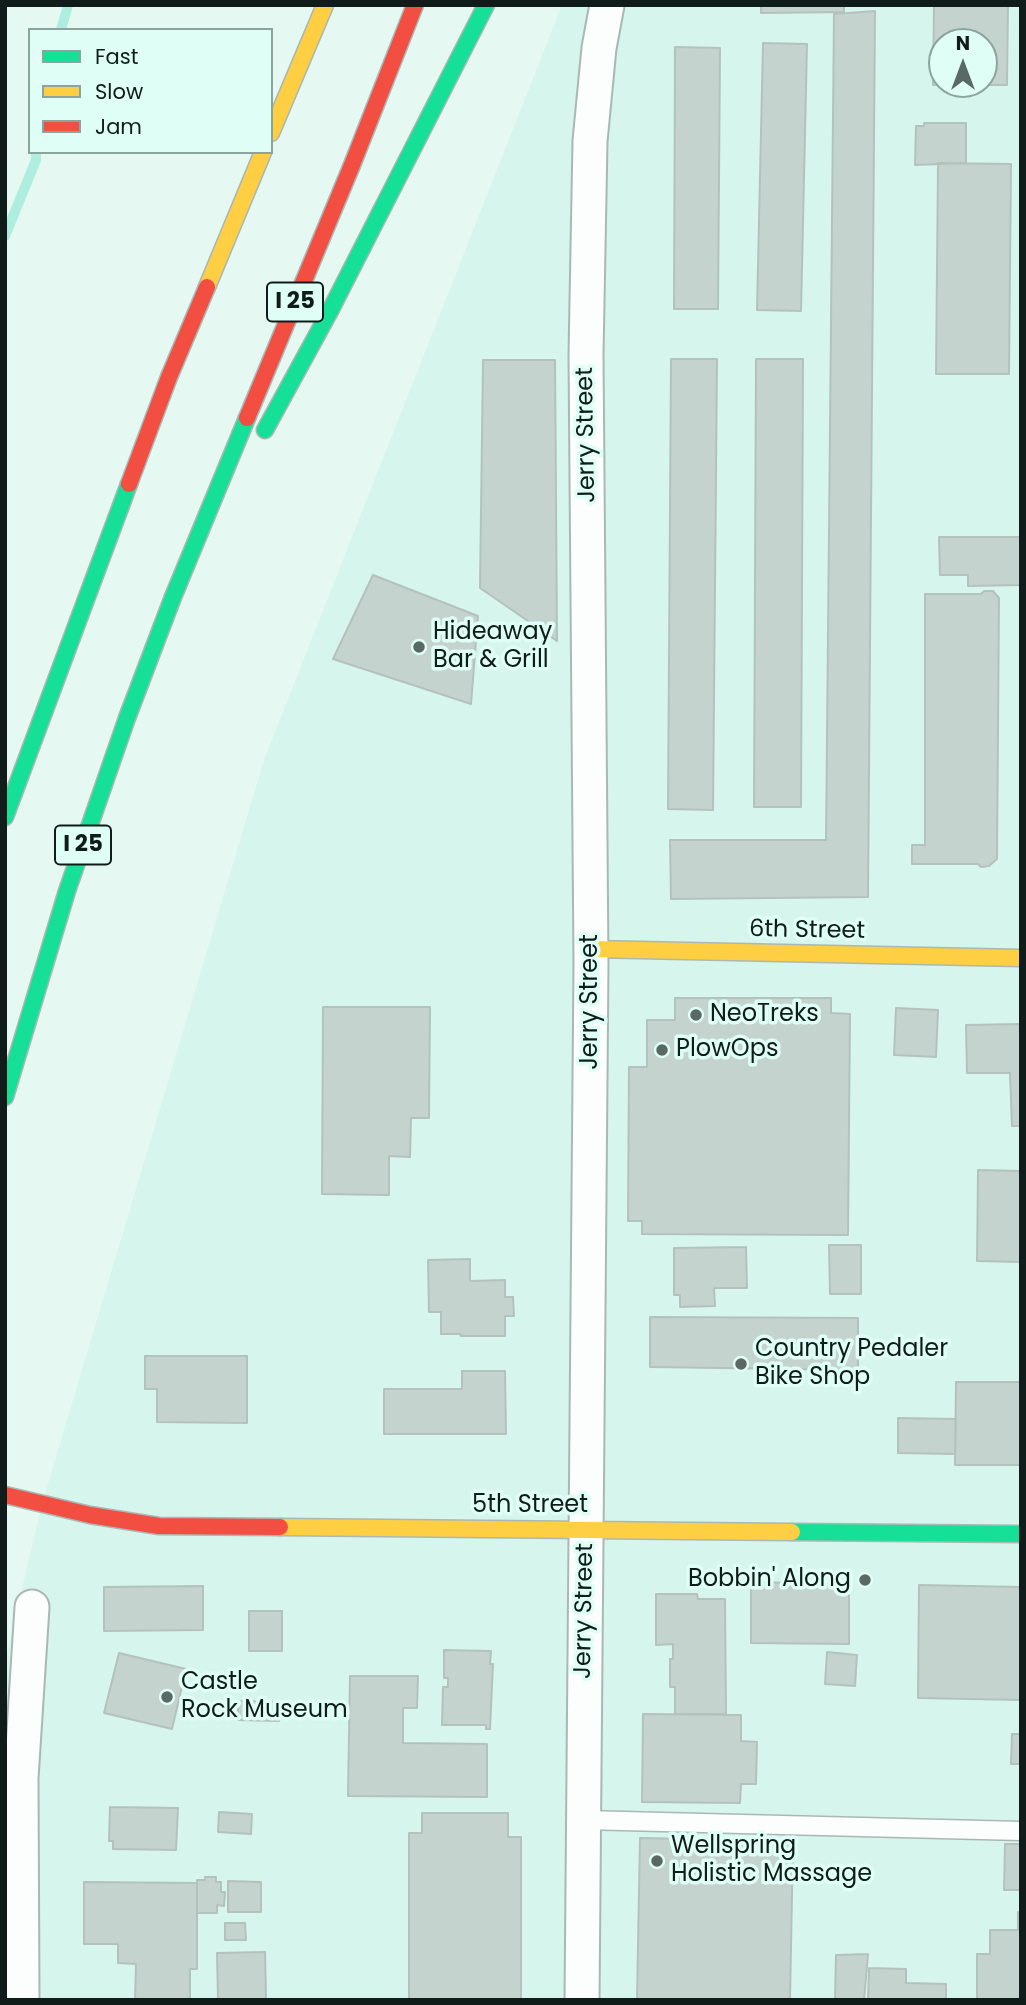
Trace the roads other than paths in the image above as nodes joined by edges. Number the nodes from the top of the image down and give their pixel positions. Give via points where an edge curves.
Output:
1 (324, 5) edge
2 (415, 5) edge
3 (486, 5) edge
4 (607, 5) edge
5 (287, 54) dead end
6 (273, 97) edge
7 (273, 128) edge
8 (254, 154) edge
9 (262, 154) edge
10 (225, 246) junction
11 (258, 442) dead end
12 (245, 466) dead end
13 (173, 597) junction
14 (5, 817) edge
15 (592, 949) junction
16 (1021, 958) edge
17 (5, 1097) edge
18 (5, 1495) edge
19 (586, 1530) junction
20 (1021, 1534) edge
21 (32, 1607) dead end
22 (583, 1819) junction
23 (1021, 1831) edge
24 (22, 2000) edge
25 (582, 2000) edge

1 - 7 main road
2 - 13 main road, I 25
3 - 11 main road
4 - 15 street, Jerry Street via 590,141 586,317
5 - 6 main road
8 - 10 main road
9 - 10 main road
10 - 14 main road via 165,389
12 - 13 main road
13 - 17 main road, I 25 via 67,891
15 - 16 main road, 6th Street
15 - 19 street, Jerry Street
18 - 19 main road, 5th Street via 159,1526
19 - 20 main road, 5th Street
19 - 22 street, Jerry Street
21 - 24 street via 21,1778
22 - 23 lane
22 - 25 street, Jerry Street

